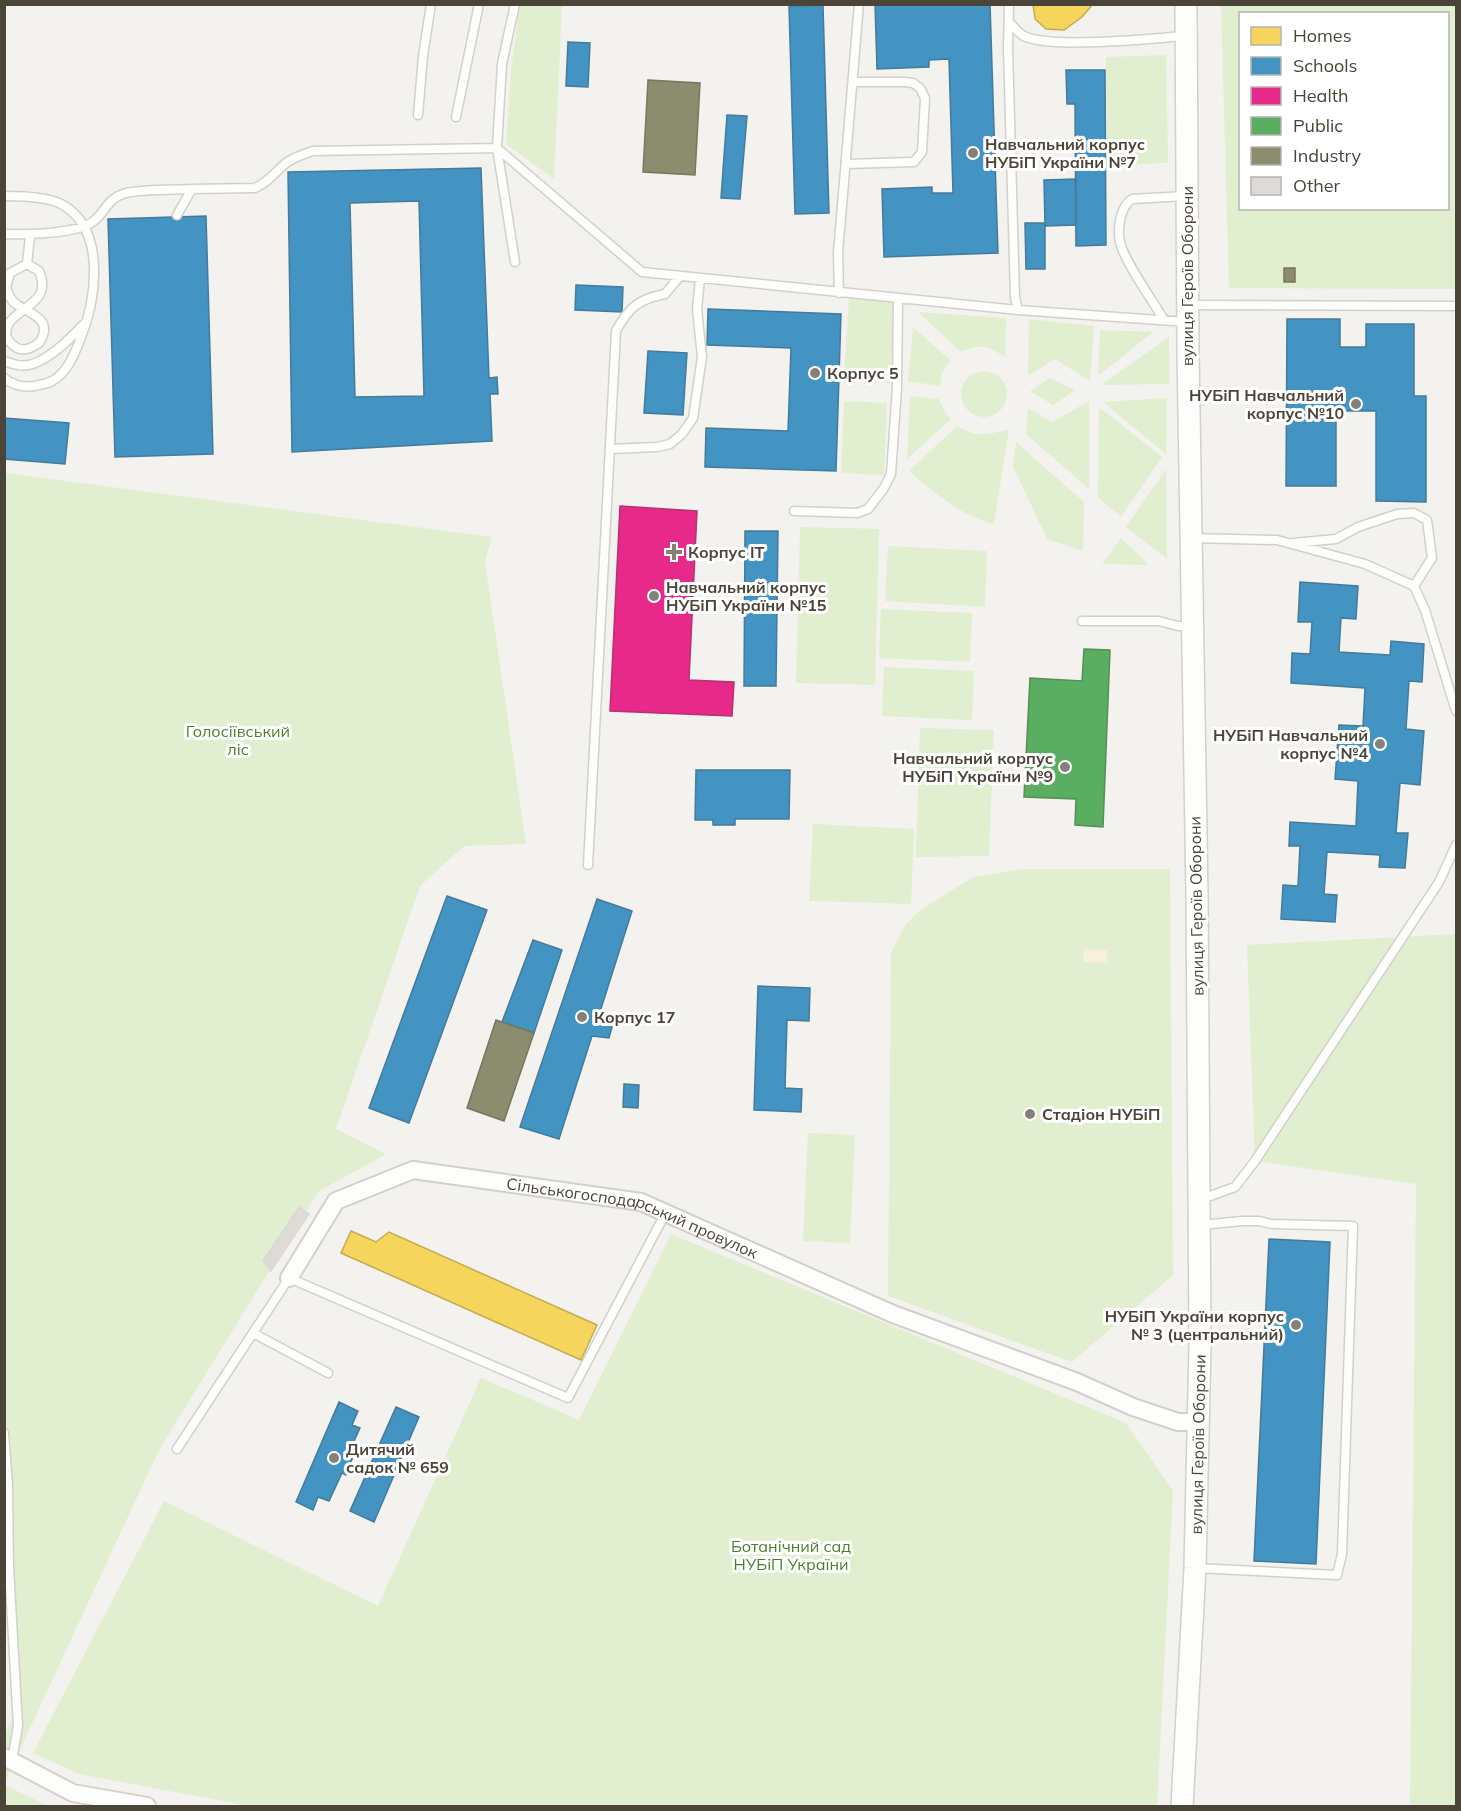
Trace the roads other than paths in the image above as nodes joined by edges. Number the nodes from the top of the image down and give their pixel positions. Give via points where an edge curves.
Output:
1 (431, 4) edge
2 (479, 4) edge
3 (515, 4) edge
4 (859, 4) edge
5 (1009, 4) edge
6 (1186, 4) edge
7 (1009, 22) junction
8 (1186, 36) junction
9 (853, 82) junction
10 (418, 115) dead end
11 (456, 117) dead end
12 (497, 148) junction
13 (846, 164) junction
14 (192, 189) junction
15 (4, 196) edge
16 (1187, 196) junction
17 (177, 214) dead end
18 (84, 227) junction
19 (4, 234) edge
20 (30, 236) junction
21 (515, 262) dead end
22 (27, 264) junction
23 (680, 276) junction
24 (700, 279) junction
25 (839, 293) junction
26 (898, 299) junction
27 (1456, 306) edge
28 (25, 308) junction
29 (1018, 310) junction
30 (1188, 314) junction
31 (88, 320) junction
32 (1164, 320) junction
33 (4, 361) edge
34 (4, 378) edge
35 (610, 449) junction
36 (794, 511) dead end
37 (1191, 538) junction
38 (1287, 543) junction
39 (1414, 586) junction
40 (1082, 621) dead end
41 (1192, 626) junction
42 (1456, 711) edge
43 (1456, 845) edge
44 (588, 865) dead end
45 (1199, 1200) junction
46 (665, 1215) junction
47 (1199, 1226) junction
48 (289, 1278) junction
49 (253, 1333) junction
50 (328, 1374) dead end
51 (1198, 1422) junction
52 (4, 1432) edge
53 (177, 1449) dead end
54 (5, 1454) edge
55 (6, 1485) edge
56 (1195, 1568) junction
57 (8, 1758) edge
58 (147, 1806) edge
59 (1182, 1806) edge

1 - 10 lane
2 - 11 lane
3 - 12 lane via 502,64
4 - 9 lane
5 - 7 lane
6 - 8 street, вулиця Героїв Оборони
7 - 8 lane via 1023,36 1039,41 1074,43
7 - 29 lane
8 - 16 street, вулиця Героїв Оборони
9 - 13 lane
9 - 13 lane via 904,82 920,88 925,98 922,152 914,162
12 - 14 lane via 313,151 285,164 255,188
12 - 21 lane
12 - 23 lane via 642,272
13 - 25 lane via 838,253
14 - 17 lane
14 - 18 lane via 127,193 114,198 96,220
15 - 18 lane via 62,204
16 - 30 street, вулиця Героїв Оборони
16 - 32 lane via 1132,199 1124,208 1119,228 1128,261
18 - 20 lane
18 - 31 lane via 94,265 94,293
19 - 20 lane
20 - 22 lane
22 - 28 lane via 39,271 42,291 35,303
22 - 28 lane via 10,273 6,286 16,305
23 - 24 lane
23 - 35 lane via 665,294 647,297 636,305 616,331
24 - 25 lane
24 - 35 lane via 702,357 693,418 682,435 670,444
25 - 26 lane
26 - 29 lane
26 - 36 lane via 891,474 868,509 857,513
27 - 30 lane
28 - 28 lane via 41,320 44,329 39,343 27,350 17,348 6,334 10,318
29 - 32 lane
30 - 32 lane
30 - 37 street, вулиця Героїв Оборони
31 - 33 lane via 67,343 43,360 20,366
31 - 34 lane via 74,355 51,382 13,385
35 - 44 lane
37 - 38 lane
37 - 41 street, вулиця Героїв Оборони
38 - 39 lane via 1365,564
38 - 39 lane via 1336,539 1380,519 1414,513 1427,520 1432,558
39 - 42 lane via 1429,621
40 - 41 lane via 1159,621
41 - 45 street, вулиця Героїв Оборони
43 - 45 lane via 1438,882 1255,1161 1235,1186
45 - 47 street, вулиця Героїв Оборони
46 - 48 street, Сільськогосподарський провулок via 641,1202 413,1170 336,1201
46 - 48 lane via 568,1398
46 - 51 street, Сільськогосподарський провулок via 893,1314 1077,1382 1133,1407 1178,1422
47 - 51 street, вулиця Героїв Оборони
47 - 56 lane via 1259,1221 1353,1226 1342,1554 1337,1575
48 - 49 lane, Сільськогосподарський провулок
49 - 50 lane
49 - 53 lane, Сільськогосподарський провулок
51 - 56 street, вулиця Героїв Оборони
52 - 54 lane
54 - 55 lane
55 - 57 lane via 18,1726
56 - 59 street, вулиця Героїв Оборони
57 - 58 street via 73,1793

